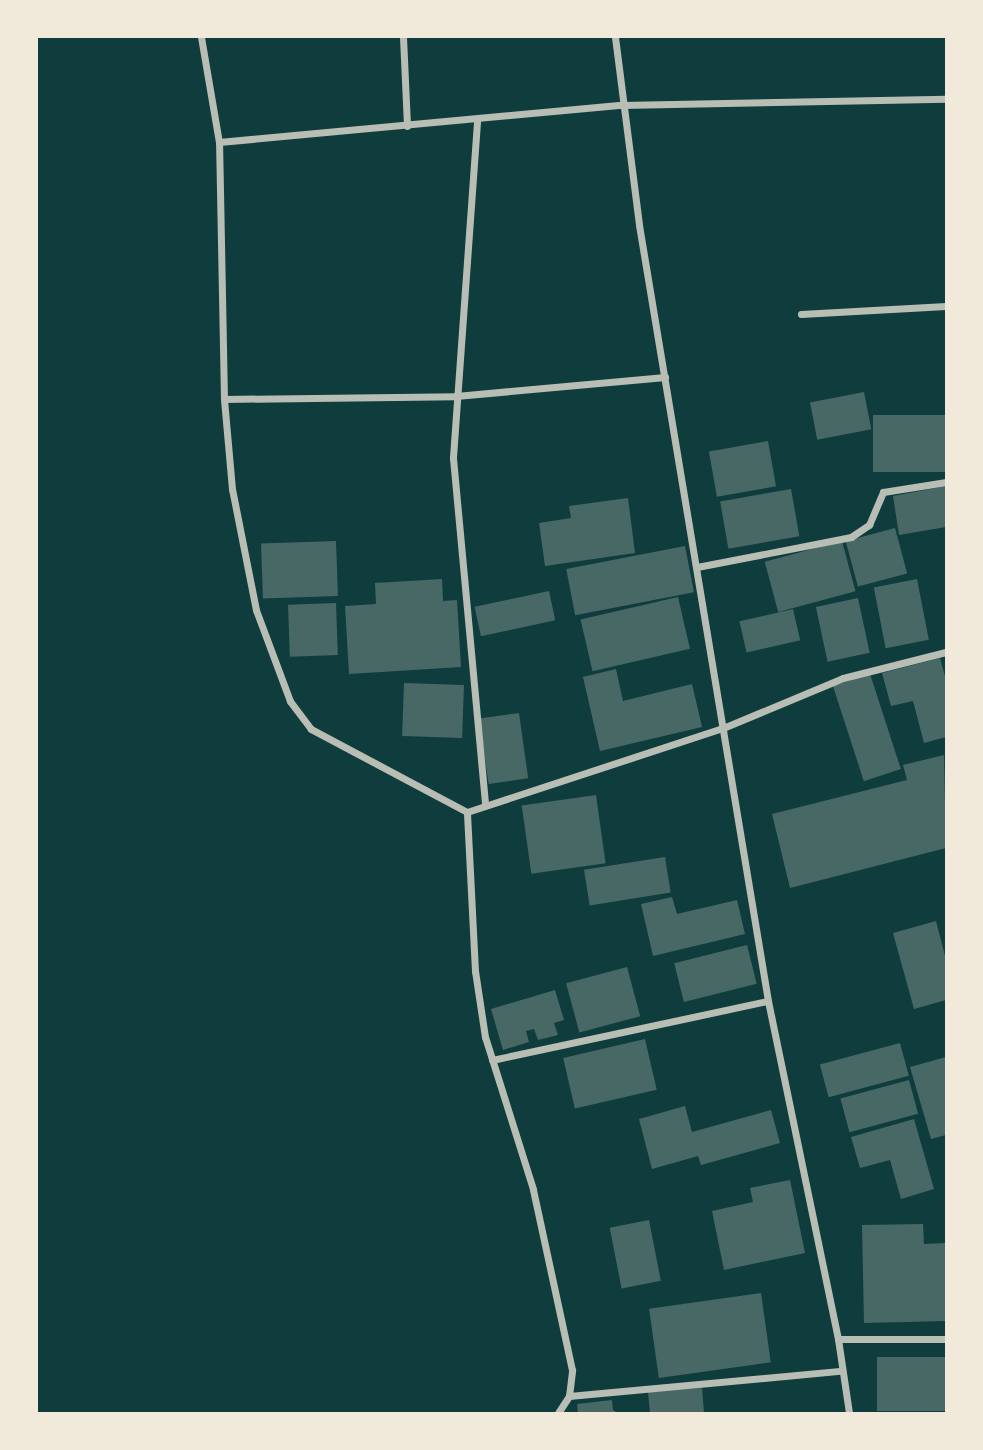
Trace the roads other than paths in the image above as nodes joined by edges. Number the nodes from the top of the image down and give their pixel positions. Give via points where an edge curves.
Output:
1 (201, 37) edge
2 (403, 37) edge
3 (615, 37) edge
4 (946, 99) edge
5 (621, 106) junction
6 (477, 122) junction
7 (407, 125) junction
8 (219, 142) junction
9 (946, 306) edge
10 (801, 314) dead end
11 (665, 377) junction
12 (456, 396) junction
13 (224, 399) junction
14 (946, 482) edge
15 (697, 567) junction
16 (946, 652) edge
17 (723, 728) junction
18 (485, 806) junction
19 (467, 813) junction
20 (768, 1001) junction
21 (492, 1060) junction
22 (838, 1339) junction
23 (946, 1339) edge
24 (840, 1371) junction
25 (569, 1396) junction
26 (558, 1413) edge
27 (849, 1413) edge

1 - 8 street
2 - 7 street
3 - 5 street
4 - 5 street
5 - 6 street
5 - 11 street
6 - 7 street
6 - 12 street
7 - 8 street
8 - 13 street
9 - 10 street
11 - 12 street
11 - 15 street
12 - 13 street
12 - 18 street via 457,511
13 - 19 street via 232,489 256,610 290,701 311,729
14 - 15 street via 879,494 869,525 851,537
15 - 17 street
16 - 17 street via 843,678
17 - 18 street
17 - 20 street
18 - 19 street
19 - 21 street via 475,971
20 - 21 street
20 - 22 street
21 - 25 street via 533,1189 572,1370
22 - 23 street
22 - 24 street
24 - 25 street
24 - 27 street
25 - 26 street

